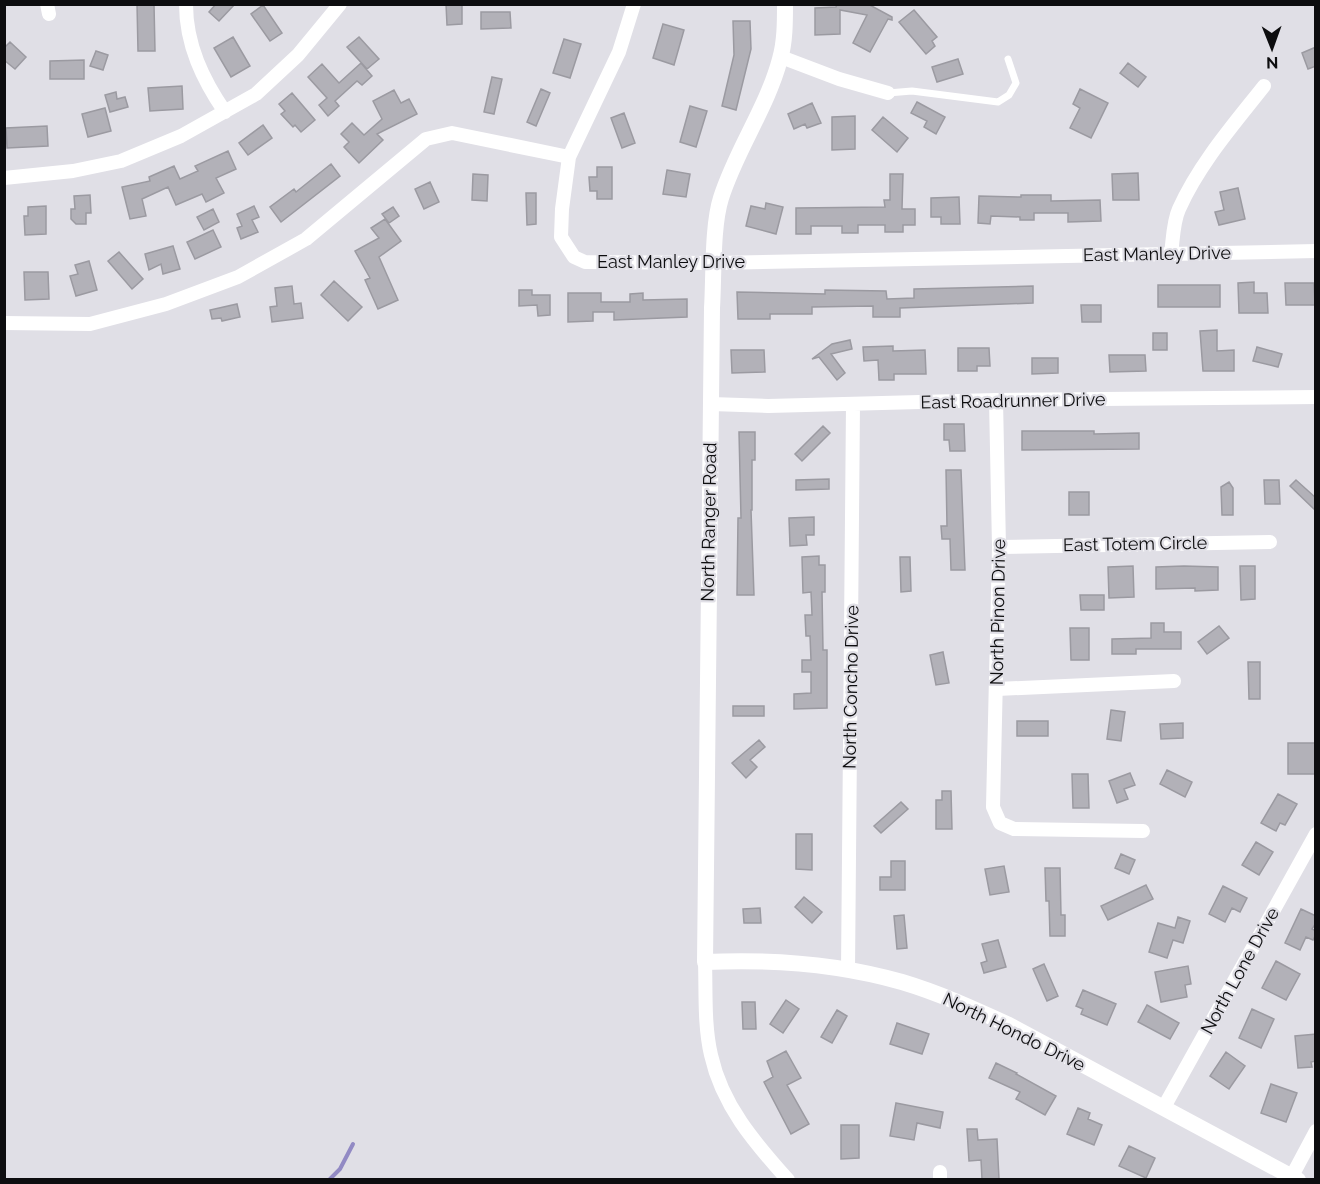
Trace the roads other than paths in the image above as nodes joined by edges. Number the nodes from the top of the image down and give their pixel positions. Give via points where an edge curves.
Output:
1 (186, 4) edge
2 (340, 4) edge
3 (634, 4) edge
4 (785, 4) edge
5 (781, 57) junction
6 (1008, 59) dead end
7 (1264, 86) dead end
8 (888, 93) joint
9 (225, 112) junction
10 (569, 157) junction
11 (4, 178) edge
12 (1316, 251) edge
13 (1171, 254) junction
14 (714, 263) junction
15 (4, 323) edge
16 (1316, 397) edge
17 (996, 400) junction
18 (711, 404) junction
19 (853, 404) junction
20 (1270, 542) dead end
21 (999, 546) junction
22 (1174, 681) dead end
23 (997, 689) junction
24 (1143, 831) dead end
25 (1316, 834) edge
26 (705, 962) junction
27 (848, 970) junction
28 (1164, 1107) junction
29 (1316, 1131) edge
30 (1295, 1178) edge
31 (788, 1179) edge

1 - 9 street via 193,51 207,87
2 - 9 street via 298,55 256,94
3 - 10 street, East Manley Drive via 619,52
4 - 5 street, North Ranger Road
5 - 8 street
5 - 14 street, North Ranger Road via 720,201
6 - 8 lane via 1016,83 1009,95 998,102 912,90
7 - 13 street via 1190,189 1178,211
9 - 11 street via 121,161
10 - 14 street, East Manley Drive via 561,237 574,257 585,262
10 - 15 street via 452,133 438,135 426,139 306,239 238,277 166,304 90,324
12 - 13 street, East Manley Drive
13 - 14 street, East Manley Drive
14 - 18 street, North Ranger Road
16 - 17 street, East Roadrunner Drive
17 - 19 street, East Roadrunner Drive
17 - 21 street, North Pinon Drive
18 - 19 street, East Roadrunner Drive
18 - 26 street, North Ranger Road
19 - 27 street, North Concho Drive
20 - 21 street, East Totem Circle
21 - 23 street, North Pinon Drive
22 - 23 street
23 - 24 street, North Pinon Drive via 993,807 1000,823 1014,828
25 - 28 street, North Lone Drive
26 - 27 street, North Hondo Drive via 783,963
26 - 31 street, North Ranger Road via 711,1053 721,1089 737,1118
27 - 28 street, North Hondo Drive via 902,982 963,1004
28 - 30 street, North Hondo Drive
29 - 30 street

